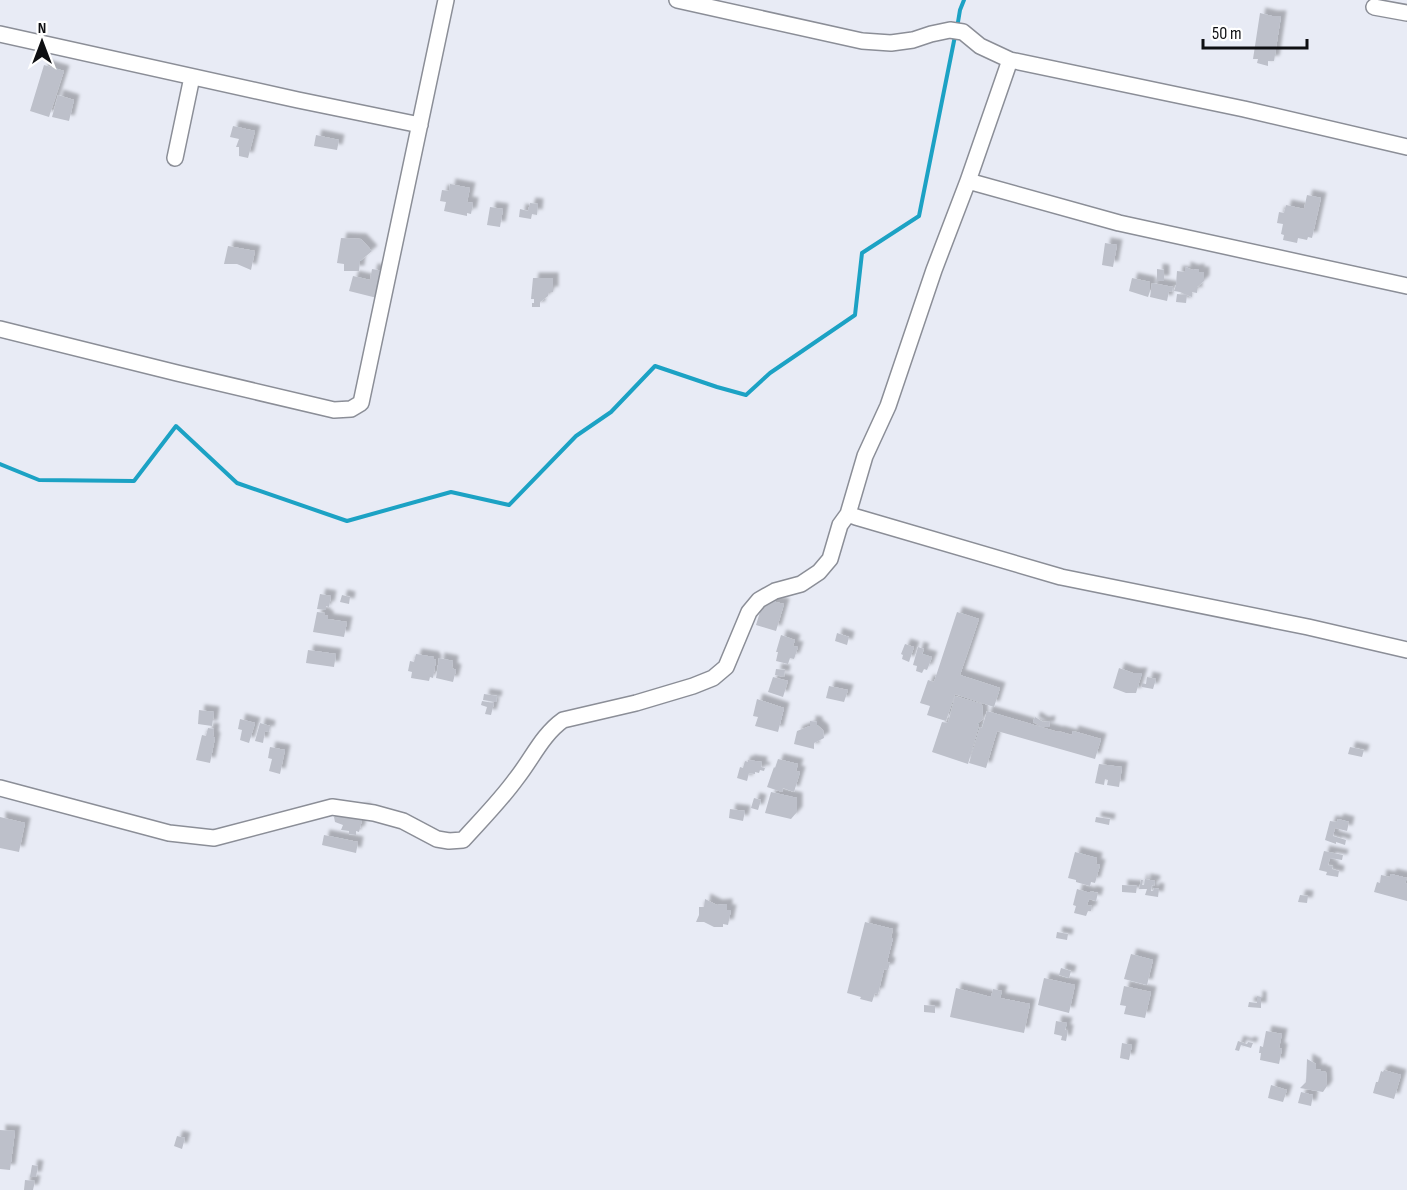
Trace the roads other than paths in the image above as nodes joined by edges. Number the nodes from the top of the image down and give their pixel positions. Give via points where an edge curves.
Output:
1 (446, 0) edge
2 (677, 0) edge
3 (1374, 7) dead end
4 (1407, 13) edge
5 (0, 34) edge
6 (1010, 60) junction
7 (192, 77) junction
8 (420, 125) junction
9 (1407, 147) edge
10 (175, 158) dead end
11 (968, 181) junction
12 (1407, 286) edge
13 (0, 329) edge
14 (849, 514) junction
15 (1407, 650) edge
16 (0, 788) edge

1 - 8 street
2 - 6 street via 862,41 891,43 950,30 963,32
3 - 4 street
5 - 7 street
6 - 9 street
6 - 11 street
7 - 8 street
7 - 10 street
8 - 13 street via 361,403 351,409 334,410
11 - 12 street via 1119,223
11 - 14 street via 888,406 865,456
14 - 15 street via 1061,577
14 - 16 street via 840,525 830,559 819,572 801,584 759,600 749,612 726,667 713,678 636,703 563,720 463,840 437,839 403,821 332,807 214,838 169,833

